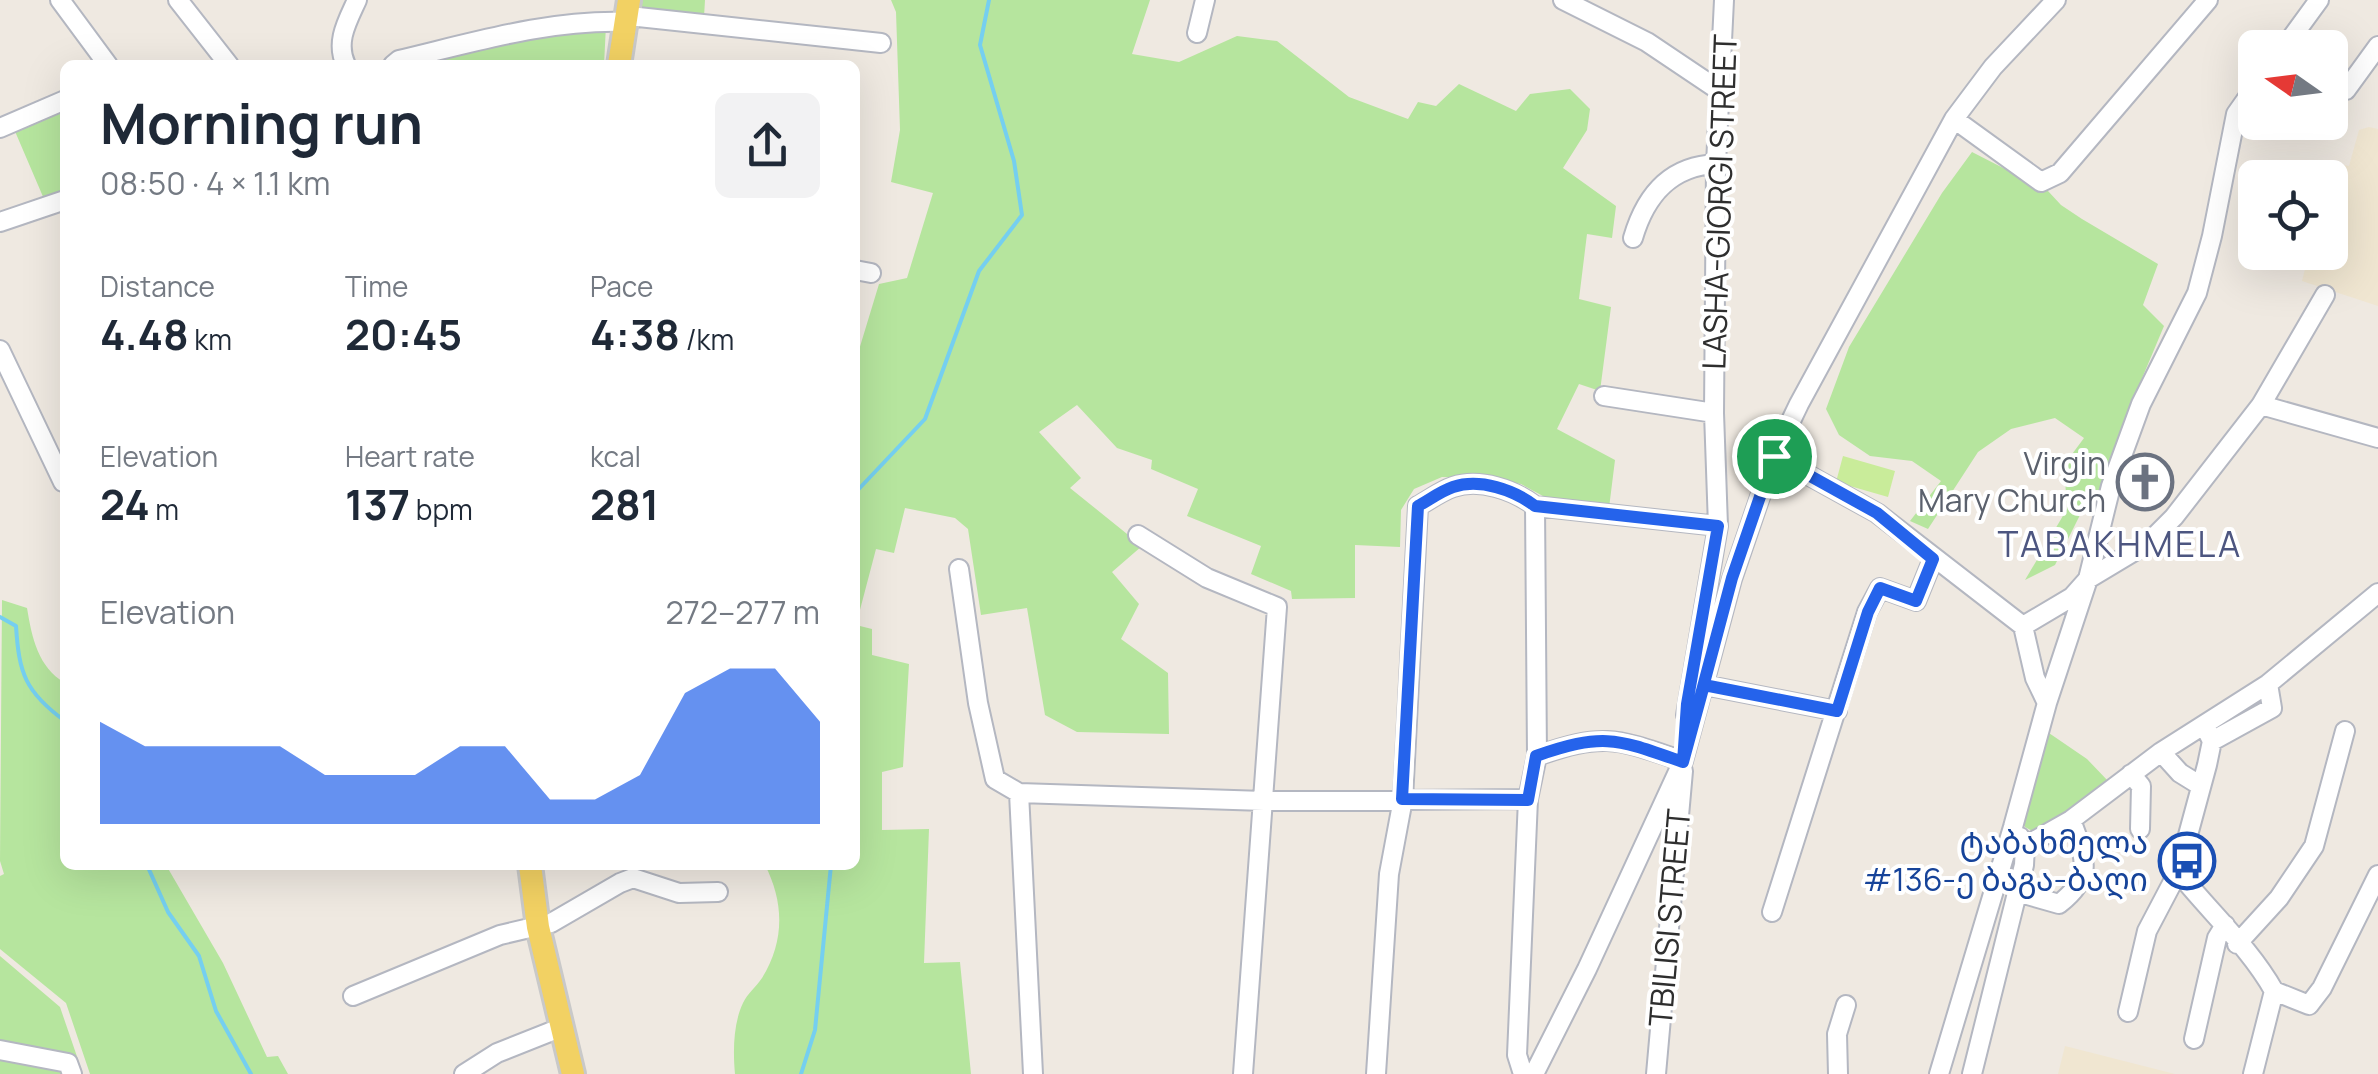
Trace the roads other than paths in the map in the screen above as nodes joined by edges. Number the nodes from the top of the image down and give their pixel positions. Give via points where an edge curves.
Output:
1 (60, 0) edge
2 (178, 0) edge
3 (357, 0) edge
4 (1204, 0) edge
5 (1563, 0) edge
6 (2056, 0) edge
7 (2208, 0) edge
8 (2319, 0) edge
9 (1730, 4) edge
10 (629, 13) edge
11 (2297, 30) edge
12 (1197, 33) dead end
13 (881, 44) dead end
14 (2378, 46) edge
15 (104, 60) edge
16 (226, 60) edge
17 (343, 60) edge
18 (400, 60) edge
19 (619, 60) edge
20 (2348, 87) edge
21 (1720, 91) junction
22 (60, 102) edge
23 (2238, 111) edge
24 (1954, 118) junction
25 (0, 128) edge
26 (1716, 164) junction
27 (60, 202) edge
28 (0, 222) edge
29 (1633, 238) dead end
30 (2325, 295) dead end
31 (0, 350) edge
32 (1604, 396) dead end
33 (2261, 405) junction
34 (1714, 413) junction
35 (2378, 438) edge
36 (1774, 456) junction
37 (60, 474) edge
38 (1535, 506) junction
39 (1718, 526) junction
40 (1138, 535) dead end
41 (1933, 559) junction
42 (959, 569) dead end
43 (2088, 579) junction
44 (2378, 593) edge
45 (2024, 626) junction
46 (1704, 685) junction
47 (2046, 703) junction
48 (1837, 711) junction
49 (2346, 731) dead end
50 (2208, 733) junction
51 (1536, 756) junction
52 (2164, 757) junction
53 (1683, 762) junction
54 (2136, 780) junction
55 (2202, 786) junction
56 (1019, 793) junction
57 (1402, 799) junction
58 (1528, 800) junction
59 (1264, 801) junction
60 (2071, 820) junction
61 (2013, 827) junction
62 (2140, 829) dead end
63 (2025, 846) junction
64 (531, 870) edge
65 (2178, 872) junction
66 (2378, 875) edge
67 (718, 892) dead end
68 (2017, 892) junction
69 (1772, 912) dead end
70 (2225, 925) junction
71 (538, 927) junction
72 (2237, 944) junction
73 (2274, 991) junction
74 (353, 996) dead end
75 (1846, 1005) dead end
76 (2128, 1012) dead end
77 (560, 1028) junction
78 (2194, 1039) dead end
79 (0, 1050) edge
80 (72, 1074) edge
81 (464, 1074) edge
82 (573, 1074) edge
83 (1032, 1074) edge
84 (1242, 1074) edge
85 (1376, 1074) edge
86 (1524, 1074) edge
87 (1534, 1074) edge
88 (1656, 1074) edge
89 (1838, 1074) edge
90 (1939, 1074) edge
91 (1972, 1074) edge
92 (2253, 1074) edge

1 - 15 street
2 - 16 street
3 - 17 street via 342,33
4 - 12 street
5 - 21 street via 1647,42
6 - 24 street
7 - 24 street via 2060,173 2041,182
8 - 11 street
9 - 21 street, LASHA-GIORGI STREET
10 - 13 street
10 - 18 street
10 - 19 main road
14 - 20 street
21 - 26 street, LASHA-GIORGI STREET
22 - 25 street
23 - 43 street via 2196,293 2141,404
24 - 36 street
26 - 29 street via 1696,165 1665,182 1642,209
26 - 34 street, LASHA-GIORGI STREET
27 - 28 street
30 - 33 street
31 - 37 street
32 - 34 street
33 - 35 street
33 - 43 street via 2174,517 2148,542
34 - 39 street, LASHA-GIORGI STREET
36 - 41 street via 1877,513
36 - 46 street
38 - 39 street
38 - 51 street
38 - 57 street via 1518,492 1488,486 1455,486 1418,506
39 - 53 street, LASHA-GIORGI STREET
40 - 59 street via 1208,578 1278,607
41 - 45 street
41 - 48 street via 1916,601 1880,588
42 - 56 street via 995,779
43 - 45 street
43 - 47 street
44 - 50 street via 2268,684 2272,708
45 - 47 street
46 - 48 street
46 - 53 street
47 - 61 street
48 - 69 street
49 - 72 street via 2314,846
50 - 52 street
50 - 55 street
51 - 53 street via 1599,739
51 - 58 street
52 - 54 street
52 - 55 street
53 - 87 street
53 - 88 street, TBILISI STREET
54 - 60 street
54 - 62 street
55 - 65 street
56 - 59 street
56 - 83 street
57 - 58 street
57 - 59 street
57 - 85 street
58 - 86 street via 1517,1056
59 - 84 street
60 - 63 street
60 - 68 street via 2086,862 2077,890 2059,904
61 - 63 street
61 - 90 street
63 - 68 street
64 - 71 main road
65 - 70 street
65 - 76 street via 2148,931
66 - 73 street via 2309,1005
67 - 71 street via 679,893 633,878
68 - 91 street
70 - 72 street
70 - 78 street
71 - 74 street via 500,935
71 - 77 main road
72 - 73 street via 2260,965
73 - 92 street
75 - 89 street via 1837,1034
77 - 81 street
77 - 82 main road
79 - 80 street via 68,1062

